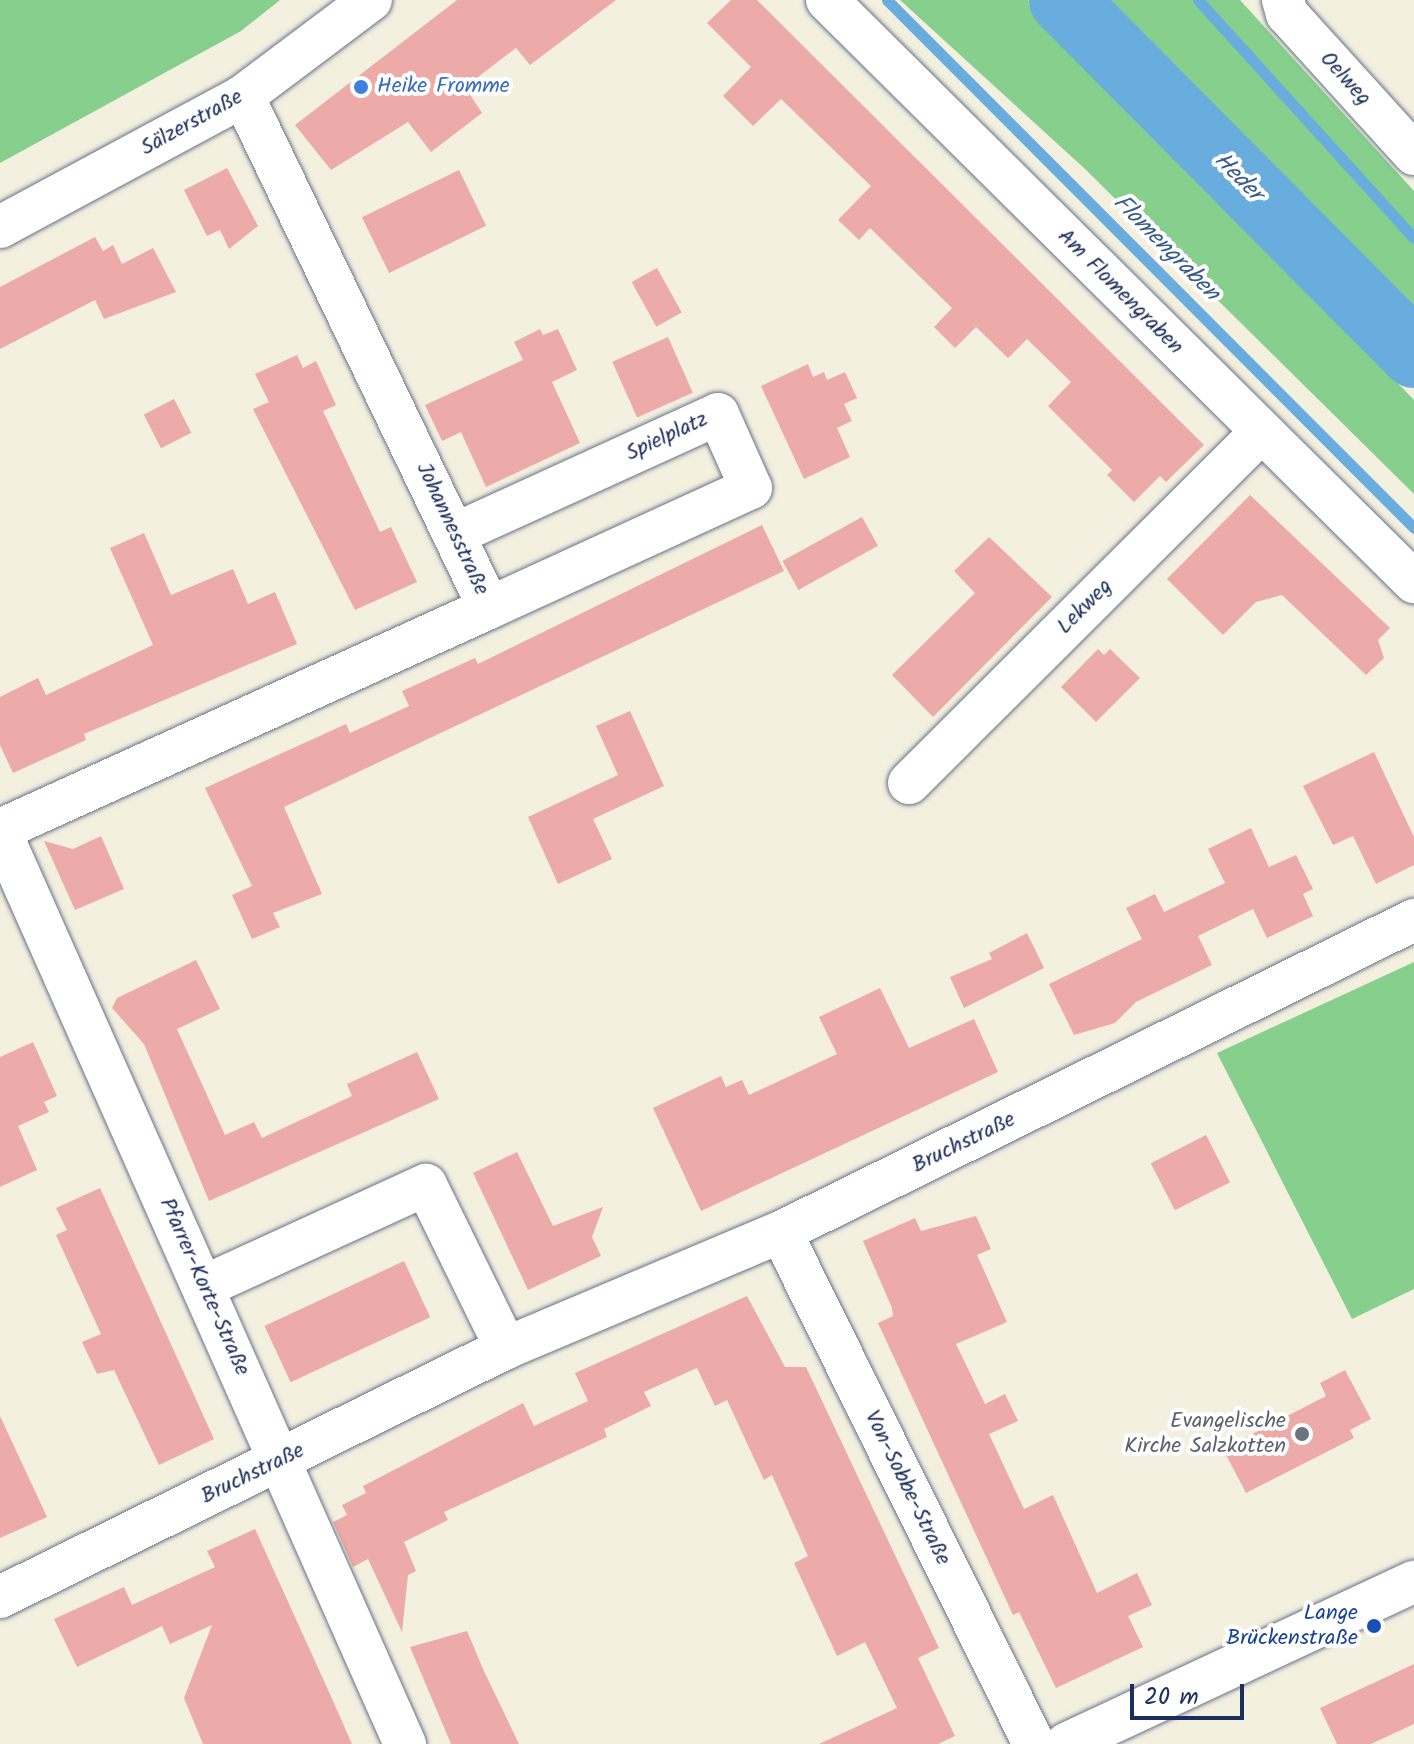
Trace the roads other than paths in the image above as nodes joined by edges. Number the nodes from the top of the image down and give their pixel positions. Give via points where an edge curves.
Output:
1 (371, 0) edge
2 (827, 0) edge
3 (1283, 0) edge
4 (243, 96) junction
5 (1414, 154) edge
6 (0, 227) edge
7 (1261, 432) junction
8 (455, 534) junction
9 (1414, 582) edge
10 (489, 608) junction
11 (909, 783) dead end
12 (0, 831) edge
13 (1414, 920) edge
14 (781, 1232) junction
15 (205, 1286) junction
16 (506, 1348) junction
17 (281, 1461) junction
18 (1414, 1582) edge
19 (0, 1597) edge
20 (405, 1744) edge
21 (1034, 1744) edge
22 (1066, 1744) edge

1 - 4 street, Sälzerstraße
2 - 7 street, Am Flomengraben
3 - 5 street, Oelweg via 1287,14
4 - 6 street, Sälzerstraße
4 - 8 street, Johannesstraße
7 - 9 street, Am Flomengraben
7 - 11 street, Lekweg
8 - 10 street, Johannesstraße
8 - 10 street, Spielplatz via 718,414 751,488
10 - 12 street, Johannesstraße
12 - 15 street, Pfarrer-Korte-Straße
13 - 14 street, Bruchstraße
14 - 16 street, Bruchstraße
14 - 21 street, Von-Sobbe-Straße
15 - 16 street via 426,1185
15 - 17 street, Pfarrer-Korte-Straße
16 - 17 street, Bruchstraße
17 - 19 street, Bruchstraße
17 - 20 street, Pfarrer-Korte-Straße
18 - 22 street

